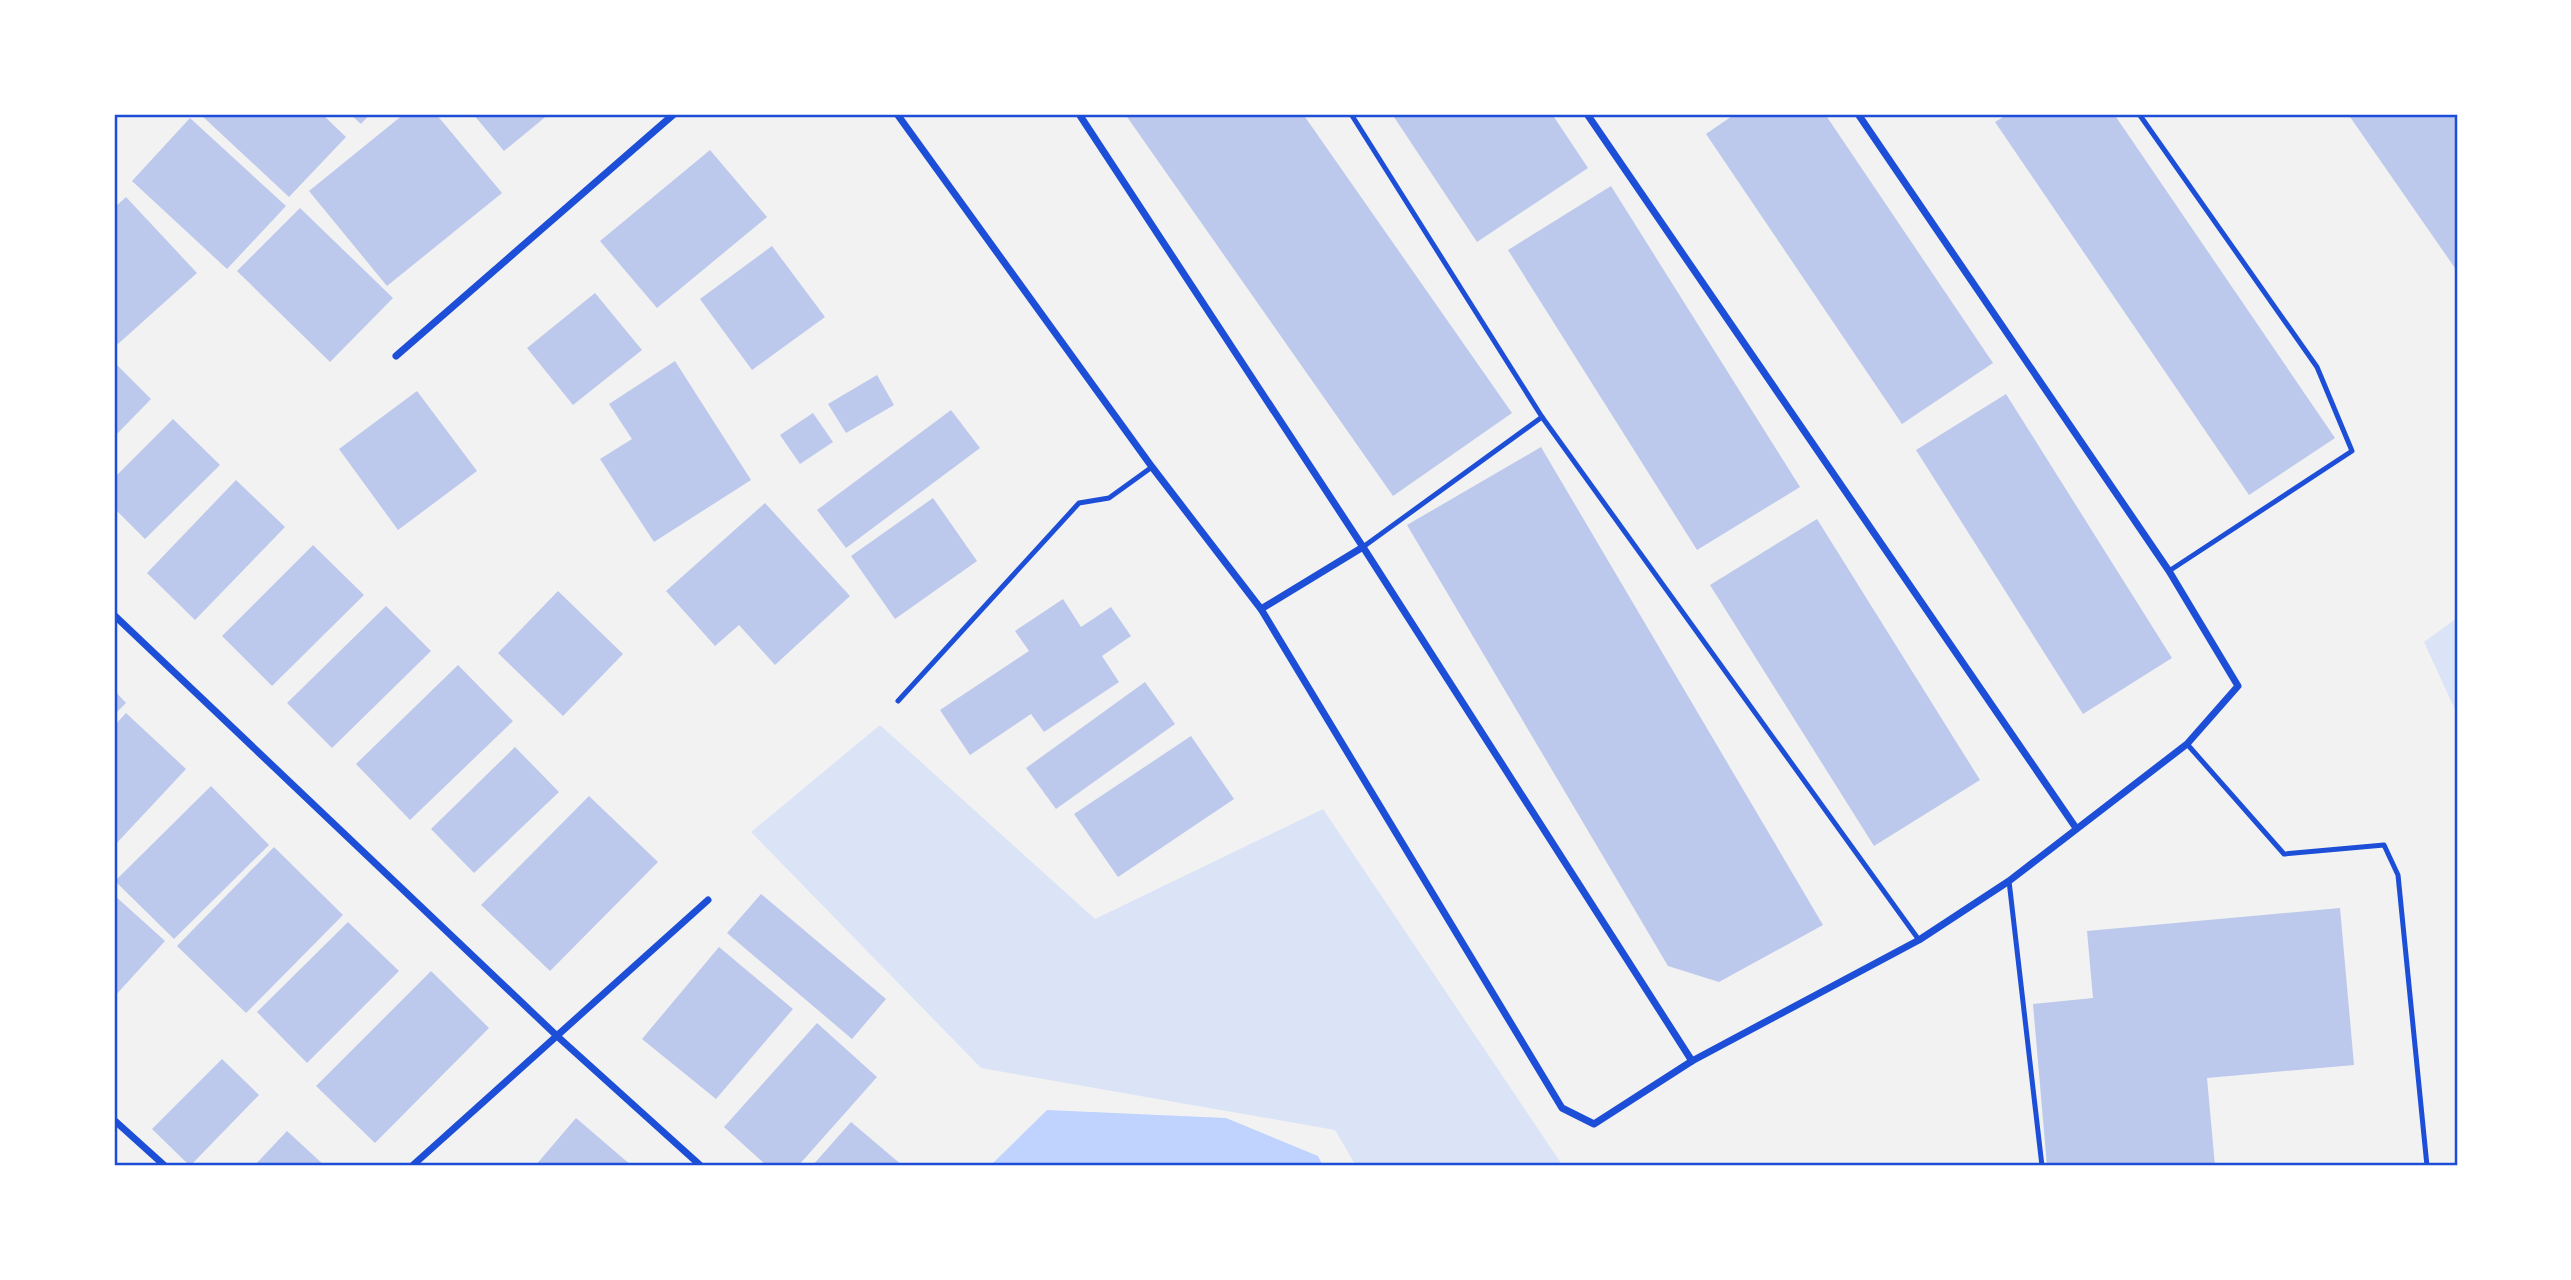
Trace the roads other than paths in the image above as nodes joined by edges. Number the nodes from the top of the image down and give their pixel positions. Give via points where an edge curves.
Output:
1 (674, 114) edge
2 (897, 114) edge
3 (1079, 114) edge
4 (1351, 114) edge
5 (1587, 114) edge
6 (1858, 114) edge
7 (2139, 114) edge
8 (396, 356) dead end
9 (1542, 417) junction
10 (1152, 467) junction
11 (1363, 547) junction
12 (2169, 571) junction
13 (1261, 608) junction
14 (114, 615) edge
15 (898, 701) dead end
16 (2187, 744) junction
17 (2076, 828) junction
18 (2009, 881) junction
19 (708, 900) dead end
20 (1919, 940) junction
21 (557, 1036) junction
22 (1692, 1061) junction
23 (114, 1120) edge
24 (165, 1166) edge
25 (412, 1166) edge
26 (701, 1166) edge
27 (2042, 1166) edge
28 (2427, 1166) edge

1 - 8 street
2 - 10 street
3 - 11 street
4 - 9 lane
5 - 17 street
6 - 12 street
7 - 12 lane via 2317,367 2352,451
9 - 11 lane
9 - 20 lane
10 - 13 street
10 - 15 lane via 1109,498 1079,503
11 - 13 street
11 - 22 street
12 - 16 street via 2238,686
13 - 22 street via 1562,1108 1594,1124
14 - 21 street
16 - 17 street
16 - 28 lane via 2284,854 2384,845 2398,875
17 - 18 street
18 - 20 street
18 - 27 lane
19 - 21 street
20 - 22 street
21 - 25 street
21 - 26 street
23 - 24 street

